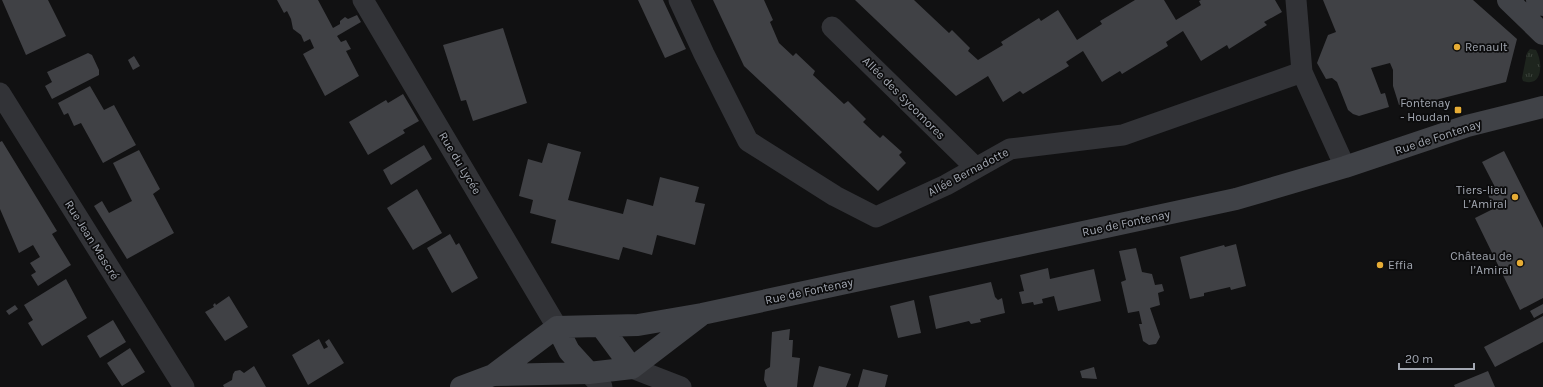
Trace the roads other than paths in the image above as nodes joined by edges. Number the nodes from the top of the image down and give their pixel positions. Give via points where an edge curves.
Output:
1 (363, 0) edge
2 (679, 0) edge
3 (1296, 0) edge
4 (1508, 0) edge
5 (1537, 0) edge
6 (1543, 5) edge
7 (832, 27) dead end
8 (1543, 34) edge
9 (1302, 72) junction
10 (0, 93) edge
11 (1543, 107) edge
12 (1345, 167) junction
13 (976, 168) junction
14 (702, 314) junction
15 (600, 326) junction
16 (557, 327) junction
17 (632, 368) junction
18 (493, 374) junction
19 (596, 380) edge
20 (184, 387) edge
21 (460, 387) edge
22 (681, 387) edge

1 - 16 street, Rue du Lycée
2 - 13 street, Allée Bernadotte via 748,141 835,196 876,217 946,185
3 - 9 street
4 - 8 main road
5 - 6 main road
7 - 13 street, Allée des Sycomores
9 - 12 street
9 - 13 street, Allée Bernadotte via 1123,135 1010,148
10 - 20 street, Rue Jean Mascré
11 - 12 main road, Rue de Fontenay via 1467,126
12 - 14 main road, Rue de Fontenay via 1236,199
14 - 15 main road, Rue de Fontenay via 638,325
14 - 17 main road, Rue de Fontenay
15 - 16 main road, Rue de Fontenay
15 - 17 main road
16 - 18 main road
16 - 19 main road via 569,351
17 - 19 main road
17 - 22 street
18 - 19 main road
18 - 21 main road

